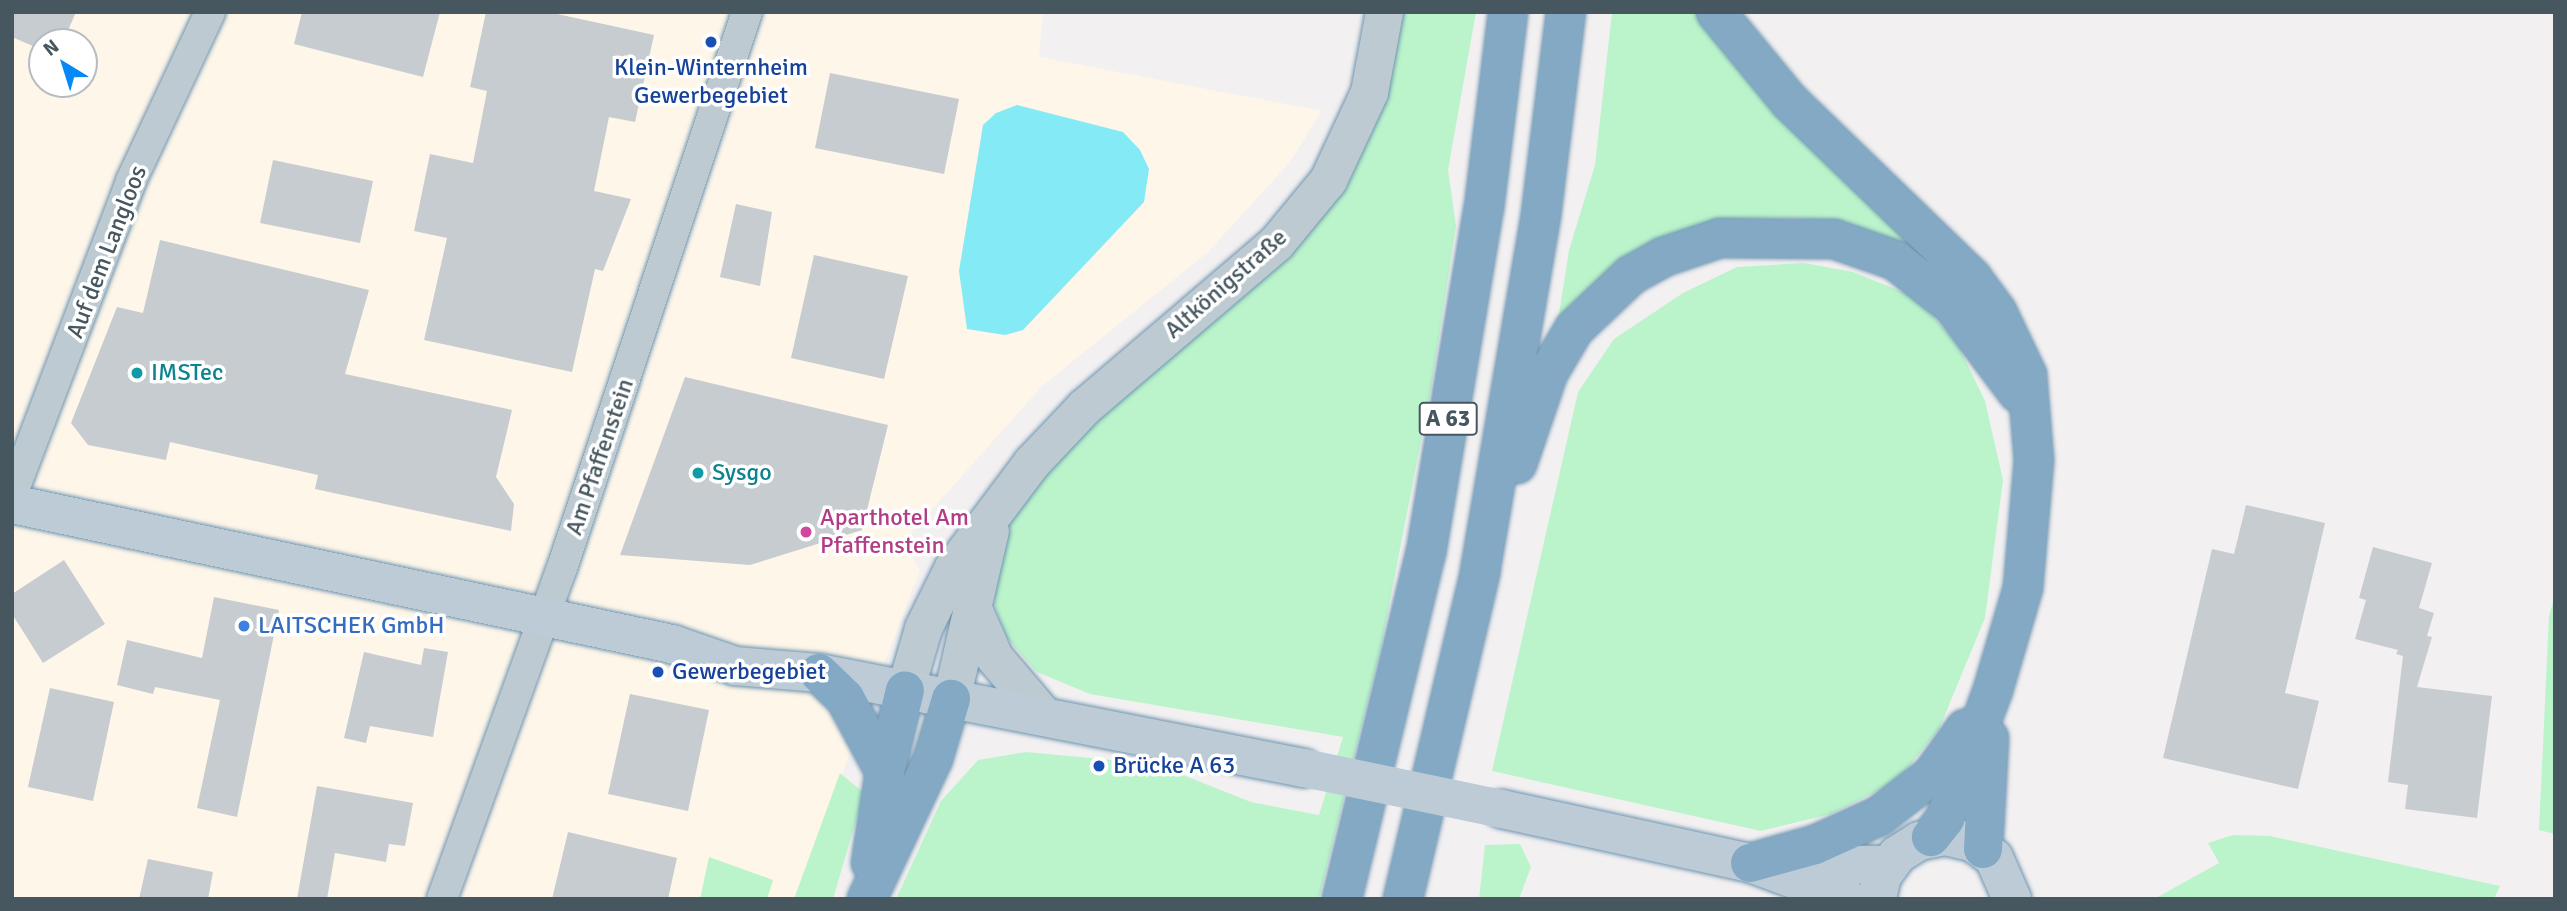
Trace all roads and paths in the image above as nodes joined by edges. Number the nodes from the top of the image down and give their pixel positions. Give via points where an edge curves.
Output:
1 (210, 12) edge
2 (747, 12) edge
3 (1384, 12) edge
4 (1508, 12) edge
5 (1566, 12) edge
6 (1716, 12) edge
7 (2028, 408) junction
8 (12, 495) edge
9 (12, 504) edge
10 (997, 513) junction
11 (1480, 572) junction
12 (971, 604) junction
13 (543, 617) junction
14 (819, 673) junction
15 (905, 690) junction
16 (1993, 690) junction
17 (950, 699) junction
18 (1045, 717) junction
19 (885, 772) junction
20 (1931, 837) junction
21 (1983, 849) junction
22 (1750, 863) junction
23 (1882, 882) edge
24 (2013, 898) edge
25 (442, 899) edge
26 (866, 899) edge
27 (1342, 899) edge
28 (1403, 899) edge
29 (1847, 899) edge

1 - 8 street, Auf dem Langloos via 131,181
2 - 13 street, Am Pfaffenstein
3 - 10 street, Altkönigstraße via 1372,81 1352,136 1303,215 1057,432
4 - 27 highway, A 63 via 1485,208 1426,553
5 - 11 highway, A 63 via 1541,215
6 - 7 highway via 1788,101 1972,278 2018,350 2027,375
7 - 11 highway via 1952,304 1895,260 1834,239 1797,235 1749,234 1691,245 1631,275 1574,329 1548,373
7 - 16 highway via 2034,460 2031,530 2023,588
9 - 13 main road
10 - 12 street, Altkönigstraße
10 - 15 street, Altkönigstraße via 972,538 940,591 923,628
11 - 28 highway, A 63
12 - 17 street, Altkönigstraße
12 - 18 street via 994,657
13 - 14 main road via 672,644 735,666
13 - 25 street, Am Pfaffenstein
14 - 15 main road
14 - 19 highway via 845,698
15 - 17 main road
15 - 19 highway
16 - 20 highway via 1945,819
16 - 21 highway
16 - 22 highway via 1932,775 1902,801 1825,841
17 - 18 main road
17 - 26 highway via 933,759
18 - 22 main road, bridge via 1502,808
19 - 26 highway
20 - 21 main road via 1958,837
20 - 23 main road via 1907,847
21 - 24 main road via 2003,869
22 - 23 main road
22 - 29 main road

